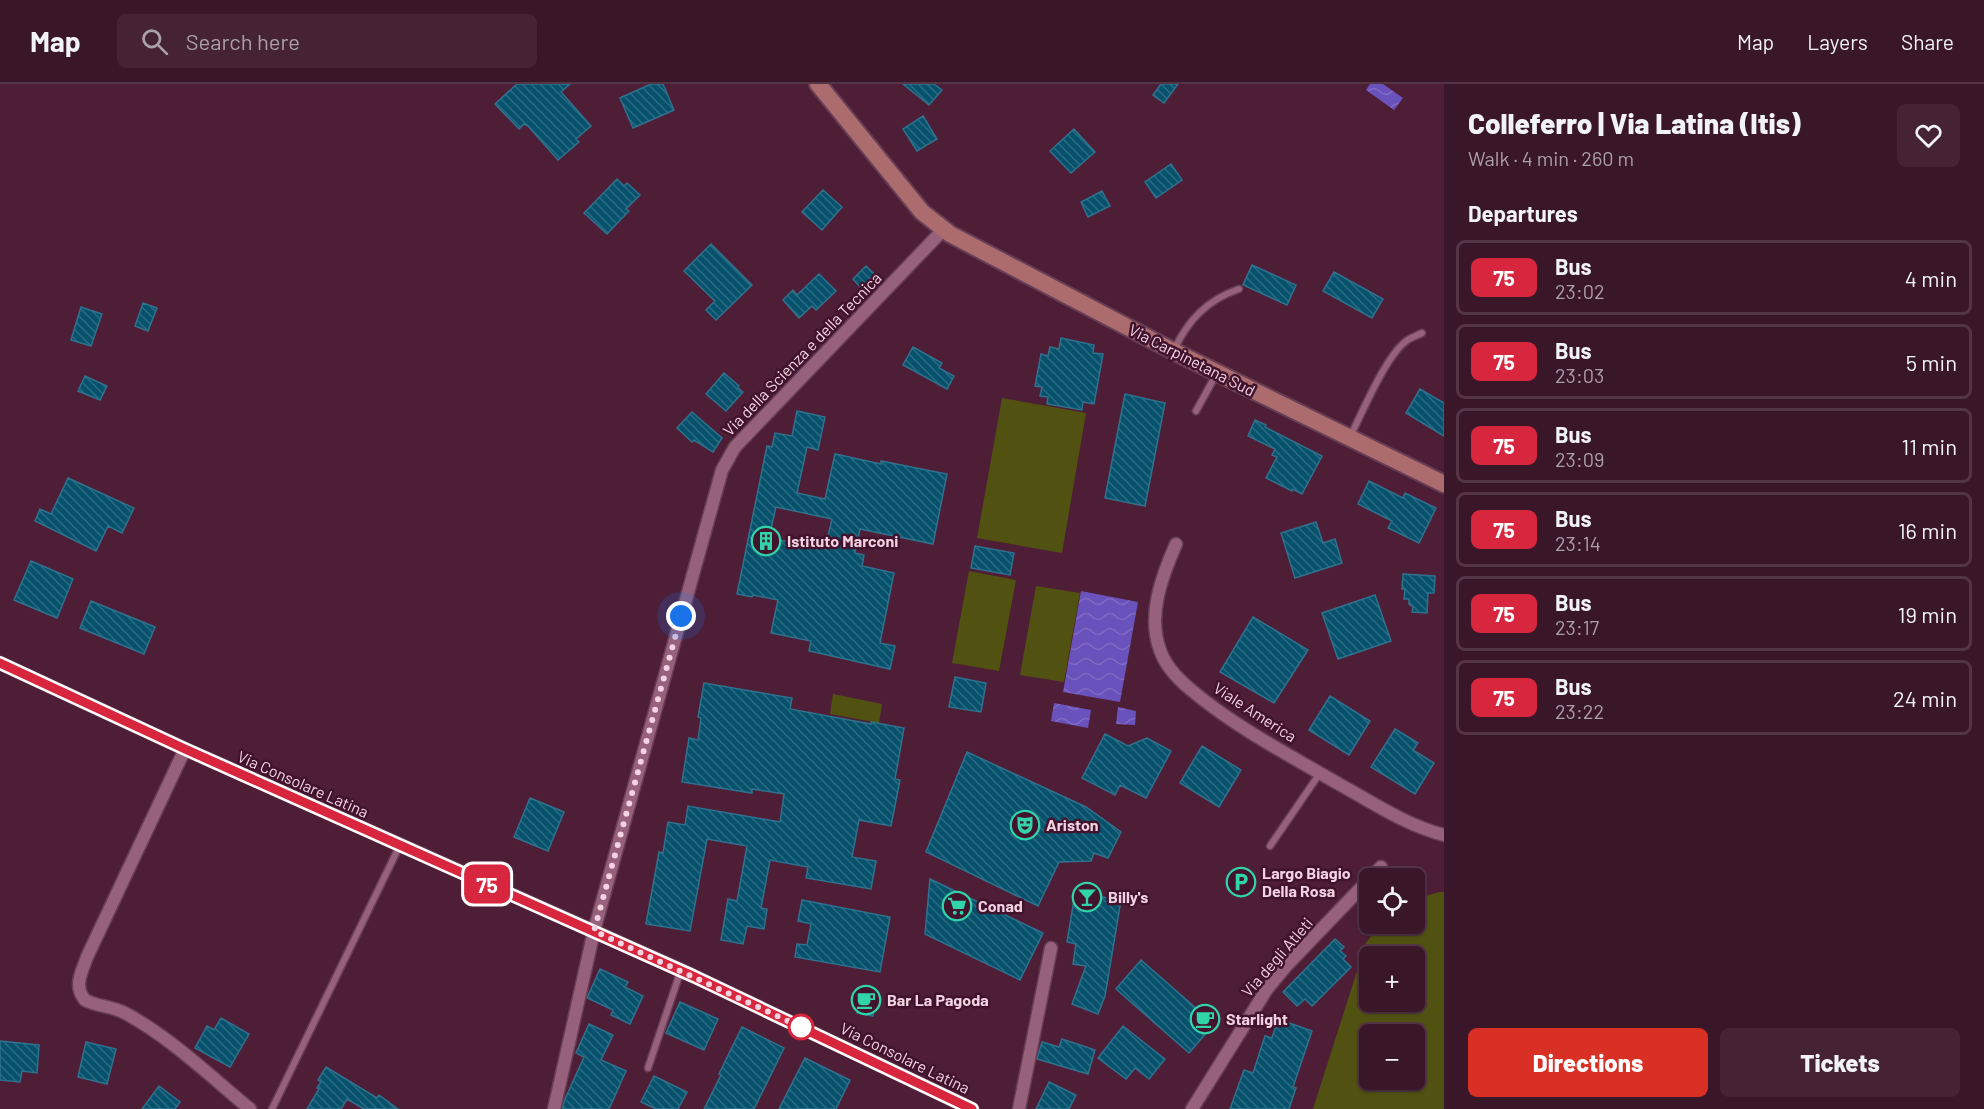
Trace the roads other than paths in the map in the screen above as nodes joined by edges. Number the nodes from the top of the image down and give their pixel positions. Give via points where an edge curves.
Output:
1 (818, 84) edge
2 (943, 230) junction
3 (1239, 289) dead end
4 (1422, 333) dead end
5 (1173, 351) junction
6 (1217, 372) junction
7 (1196, 411) dead end
8 (1350, 438) junction
9 (1444, 484) edge
10 (1176, 544) dead end
11 (0, 663) edge
12 (185, 749) junction
13 (1320, 773) junction
14 (1444, 835) edge
15 (400, 845) junction
16 (1270, 846) dead end
17 (1381, 867) dead end
18 (594, 931) junction
19 (1051, 948) dead end
20 (681, 970) junction
21 (648, 1068) dead end
22 (948, 1097) junction
23 (250, 1109) edge
24 (272, 1109) edge
25 (554, 1109) edge
26 (942, 1109) edge
27 (972, 1109) edge
28 (1019, 1109) edge
29 (1192, 1109) edge

1 - 2 main road, Via Carpinetana Sud via 922,212
2 - 5 main road, Via Carpinetana Sud
2 - 18 street, Via della Scienza e della Tecnica via 731,454 718,481
3 - 5 lane via 1203,307 1187,325
4 - 8 lane via 1398,348
5 - 6 main road, Via Carpinetana Sud
6 - 7 lane
6 - 8 main road, Via Carpinetana Sud
8 - 9 main road, Via Carpinetana Sud
10 - 13 street, Viale America via 1161,585 1155,619 1160,652 1168,665 1189,688 1219,711
11 - 12 street, Via Consolare Latina
12 - 15 street, Via Consolare Latina
12 - 23 street via 87,957 79,990 85,1000 113,1008 165,1039
13 - 14 street, Viale America via 1409,823
13 - 16 lane
15 - 18 street, Via Consolare Latina
15 - 24 lane
17 - 29 street, Via degli Atleti via 1267,989
18 - 20 street, Via Consolare Latina
18 - 25 street
19 - 28 street
20 - 21 lane
20 - 22 street, Via Consolare Latina
22 - 26 street
22 - 27 street, Via Consolare Latina

